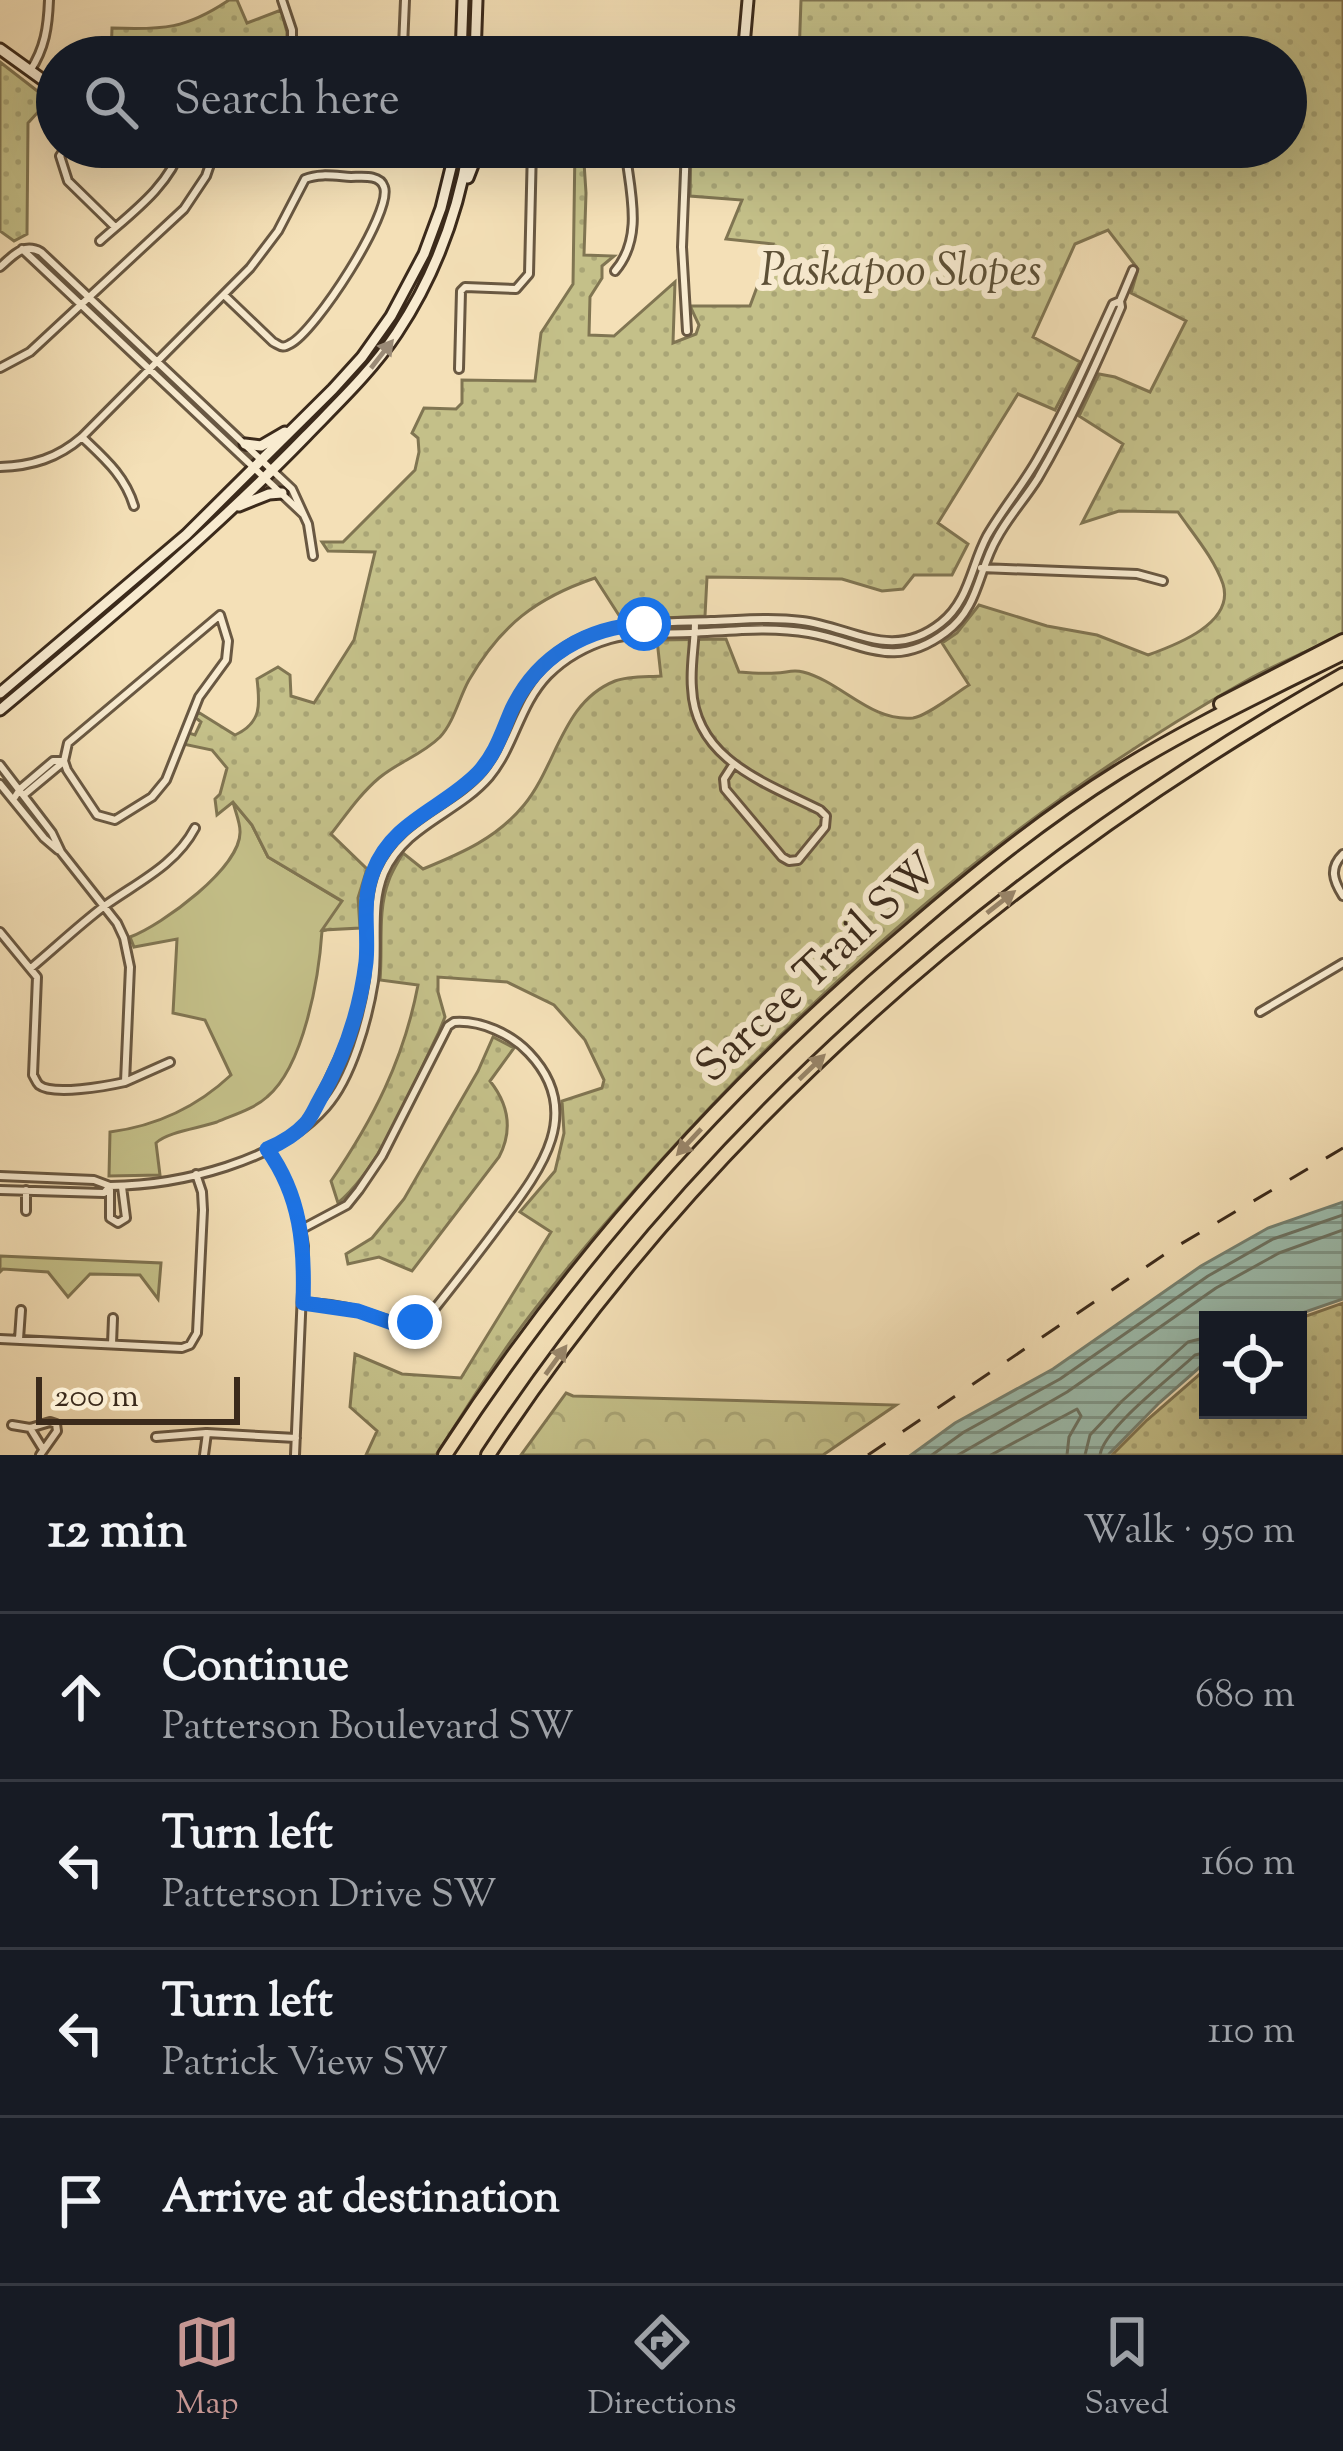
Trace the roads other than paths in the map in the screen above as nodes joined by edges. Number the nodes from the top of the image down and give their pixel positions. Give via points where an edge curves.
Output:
1 (49, 0) edge
2 (282, 0) edge
3 (405, 0) edge
4 (463, 0) edge
5 (477, 0) edge
6 (748, 0) edge
7 (45, 36) edge
8 (292, 36) edge
9 (403, 36) edge
10 (462, 36) edge
11 (476, 36) edge
12 (744, 36) edge
13 (0, 49) edge
14 (36, 56) edge
15 (30, 70) junction
16 (36, 74) edge
17 (64, 168) edge
18 (169, 168) edge
19 (209, 168) edge
20 (450, 168) edge
21 (464, 168) edge
22 (471, 168) edge
23 (532, 168) edge
24 (629, 168) edge
25 (685, 168) edge
26 (454, 211) junction
27 (116, 227) junction
28 (100, 241) dead end
29 (22, 249) junction
30 (0, 267) edge
31 (1133, 270) dead end
32 (615, 271) dead end
33 (224, 296) junction
34 (89, 298) junction
35 (1120, 301) junction
36 (81, 305) junction
37 (687, 332) dead end
38 (157, 362) junction
39 (0, 368) edge
40 (150, 369) junction
41 (459, 369) dead end
42 (309, 414) junction
43 (1060, 417) junction
44 (1069, 422) junction
45 (82, 437) junction
46 (245, 444) junction
47 (258, 464) junction
48 (0, 467) edge
49 (269, 474) junction
50 (282, 493) junction
51 (134, 506) dead end
52 (233, 508) junction
53 (303, 514) junction
54 (313, 556) dead end
55 (979, 568) junction
56 (1162, 581) dead end
57 (695, 622) junction
58 (810, 622) junction
59 (808, 632) junction
60 (695, 633) junction
61 (904, 640) junction
62 (1343, 641) edge
63 (566, 647) junction
64 (907, 650) junction
65 (1343, 653) edge
66 (572, 656) junction
67 (1343, 675) edge
68 (1343, 685) edge
69 (0, 693) edge
70 (1286, 708) junction
71 (0, 710) edge
72 (491, 756) junction
73 (64, 761) junction
74 (501, 762) junction
75 (0, 765) edge
76 (733, 765) junction
77 (1120, 770) junction
78 (0, 784) edge
79 (22, 792) junction
80 (13, 800) junction
81 (195, 828) dead end
82 (61, 852) junction
83 (1343, 854) edge
84 (1343, 896) edge
85 (104, 906) junction
86 (1, 936) edge
87 (1343, 963) edge
88 (31, 968) junction
89 (1260, 1012) dead end
90 (170, 1062) dead end
91 (124, 1082) junction
92 (308, 1122) junction
93 (267, 1149) junction
94 (196, 1174) junction
95 (0, 1176) edge
96 (28, 1177) junction
97 (110, 1186) junction
98 (122, 1186) junction
99 (0, 1190) edge
100 (26, 1191) junction
101 (26, 1211) dead end
102 (302, 1229) junction
103 (303, 1303) junction
104 (21, 1310) dead end
105 (113, 1318) dead end
106 (0, 1339) edge
107 (20, 1340) junction
108 (112, 1344) junction
109 (11, 1425) dead end
110 (30, 1428) junction
111 (207, 1433) junction
112 (156, 1437) dead end
113 (296, 1438) junction
114 (42, 1452) edge
115 (204, 1455) edge
116 (295, 1455) edge
117 (445, 1455) edge
118 (488, 1455) edge

1 - 7 street
2 - 8 street
3 - 9 street
4 - 10 main road
5 - 11 main road
6 - 12 main road
13 - 15 main road
14 - 15 street
15 - 16 main road
17 - 27 street via 68,182
18 - 27 street
19 - 34 street via 194,197
20 - 42 main road via 403,296
21 - 26 main road
22 - 26 main road
23 - 41 street via 529,274 516,289 461,291
24 - 32 street via 631,242
25 - 37 street
49 -> 26 main road via 390,344
27 - 28 street
29 - 30 street
29 - 34 street via 41,252
29 - 36 street
31 - 35 street
33 - 33 street via 272,241 307,177 382,183 385,195 354,265 290,345 273,342
33 - 38 street
34 - 36 street
34 - 38 street
35 - 43 street
35 - 44 street
36 - 39 street
36 - 40 street
38 - 40 street
38 - 46 street
40 - 45 street
40 - 47 street
42 - 46 main road via 268,443
42 - 47 main road
43 - 44 street
43 - 55 street via 989,532
44 - 55 street
45 - 48 street via 42,461
45 - 51 street via 121,476
46 - 47 street
47 - 49 street
47 - 69 main road via 186,536
49 - 50 street
49 - 52 main road
49 - 53 street via 297,496
50 - 52 main road
50 - 53 street
52 - 71 main road
53 - 54 street
55 - 56 street
55 - 61 street via 951,614
55 - 64 street via 958,622
57 - 58 street
57 - 60 street
57 - 63 street via 619,626
58 - 59 street
58 - 61 street via 869,640
59 - 60 street
59 - 64 street via 870,651
60 - 66 street via 617,638
60 - 76 street via 694,707
61 - 64 street
62 - 77 highway via 1237,695
63 - 66 street
63 - 72 street via 525,686
65 - 77 highway, Sarcee Trail SW
66 - 74 street via 532,694
67 - 70 highway, Sarcee Trail SW
68 - 70 highway
118 -> 70 highway, Sarcee Trail SW via 618,1279 824,1055 1030,879
72 - 74 street
72 - 92 street via 465,786 399,832 375,867 354,1019
73 - 73 street via 68,743 220,615 226,660 199,697 160,789 105,819
73 - 79 street
74 - 92 street via 389,863 361,1034 334,1096
75 - 79 street
76 - 76 street via 826,816 798,860 782,857 725,789
77 -> 117 highway, Sarcee Trail SW via 950,896 768,1060 609,1233
78 - 80 street
79 - 80 street
79 - 82 street
80 - 82 street
81 - 85 street via 178,853
82 - 85 street
83 - 84 street via 1333,872
85 - 88 street
85 - 91 street via 129,958
86 - 88 street
87 - 89 street
88 - 91 street via 38,980 37,1083 70,1089
90 - 91 street
92 - 93 street
93 - 94 street
93 - 102 street
94 - 98 street
94 - 108 street via 203,1210 196,1339 182,1348
95 - 96 street
96 - 97 street
96 - 100 street
97 - 98 street
97 - 98 street via 110,1218 118,1223 125,1218
97 - 100 street via 104,1193
99 - 100 street
100 - 101 street
102 - 103 street
102 - 103 street via 359,1190 448,1026 503,1033 536,1062 555,1107 550,1150 432,1312 395,1324
103 - 113 street
104 - 107 street
105 - 108 street
106 - 107 street
107 - 108 street
109 - 110 street
110 - 114 street
110 - 114 street via 56,1424
111 - 112 street
111 - 113 street
111 - 115 street
113 - 116 street

